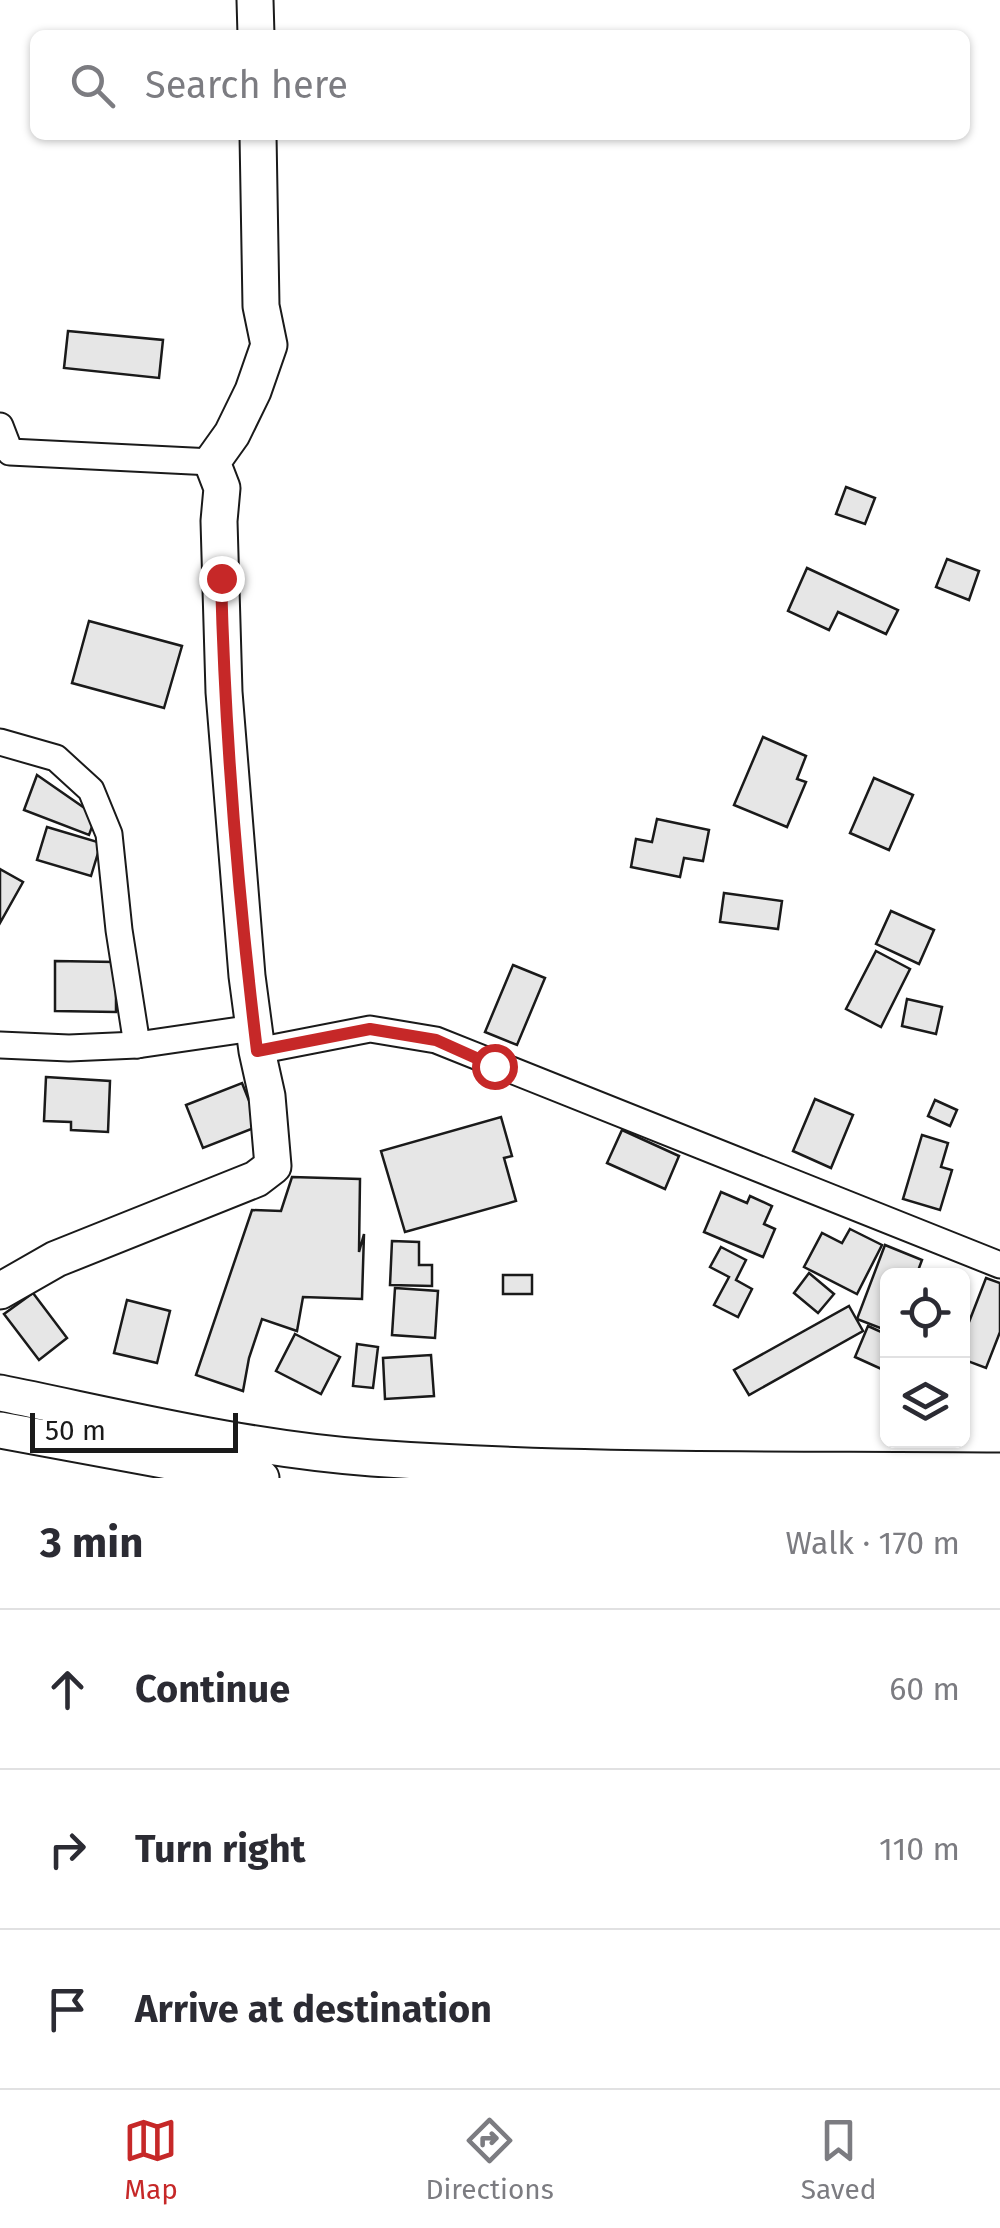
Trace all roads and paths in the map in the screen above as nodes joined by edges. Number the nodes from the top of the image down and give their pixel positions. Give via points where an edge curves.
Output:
1 (255, 0) edge
2 (256, 30) edge
3 (258, 140) edge
4 (0, 426) edge
5 (212, 462) junction
6 (0, 742) edge
7 (255, 1040) junction
8 (137, 1045) junction
9 (0, 1046) edge
10 (1000, 1264) edge
11 (0, 1290) edge
12 (0, 1393) edge
13 (0, 1430) edge
14 (1000, 1471) edge
15 (252, 1477) edge

1 - 2 main road
3 - 5 main road via 261,306 269,345 239,420
4 - 5 street via 10,452
5 - 7 main road via 222,488 224,692
6 - 8 street via 56,758 91,790 109,834
7 - 8 street
7 - 10 street via 370,1029 436,1040
7 - 11 main road via 274,1166 256,1180 56,1259
8 - 9 street
12 - 14 main road via 370,1458
13 - 15 main road

